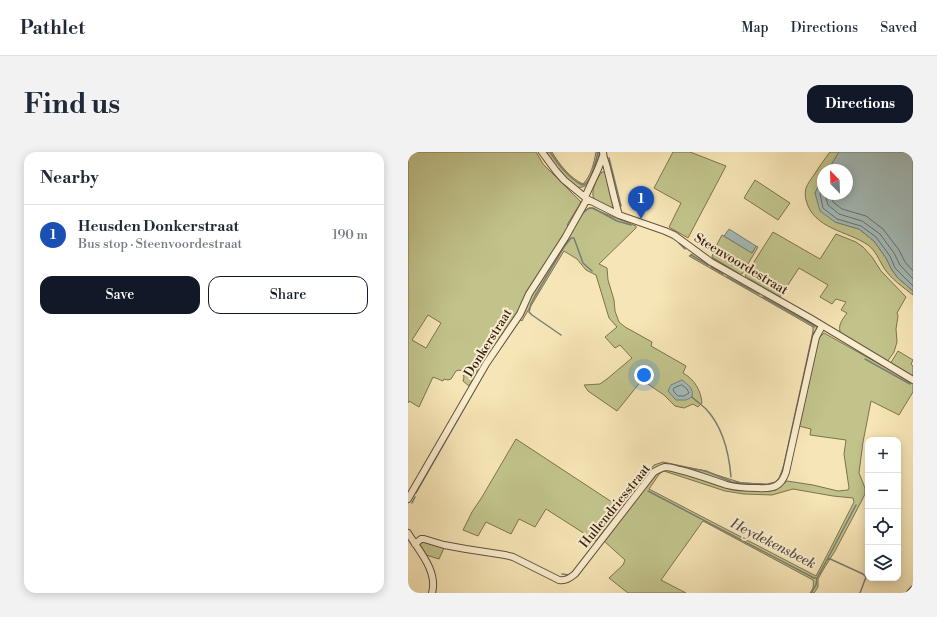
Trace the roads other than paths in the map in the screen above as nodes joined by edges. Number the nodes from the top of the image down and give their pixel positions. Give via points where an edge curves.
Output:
1 (542, 152) edge
2 (603, 154) edge
3 (586, 198) junction
4 (619, 215) junction
5 (822, 326) junction
6 (913, 380) edge
7 (408, 499) edge
8 (408, 533) edge
9 (415, 544) junction
10 (913, 590) edge
11 (432, 593) edge
12 (910, 593) edge

1 - 3 street, Steenvoordestraat via 564,180
2 - 3 street, Donkerstraat
2 - 4 street
3 - 4 street, Steenvoordestraat
3 - 7 street, Donkerstraat via 565,238 529,294 520,314 486,364
4 - 5 street, Steenvoordestraat via 665,231 711,262
5 - 6 street, Steenvoordestraat
5 - 9 street, Hullendriesstraat via 816,337 786,472 777,486 766,489 729,486 672,468 660,469 654,472 575,574 566,580 559,580 505,555 444,545 424,539
8 - 9 street
9 - 11 street via 432,572
10 - 12 street

